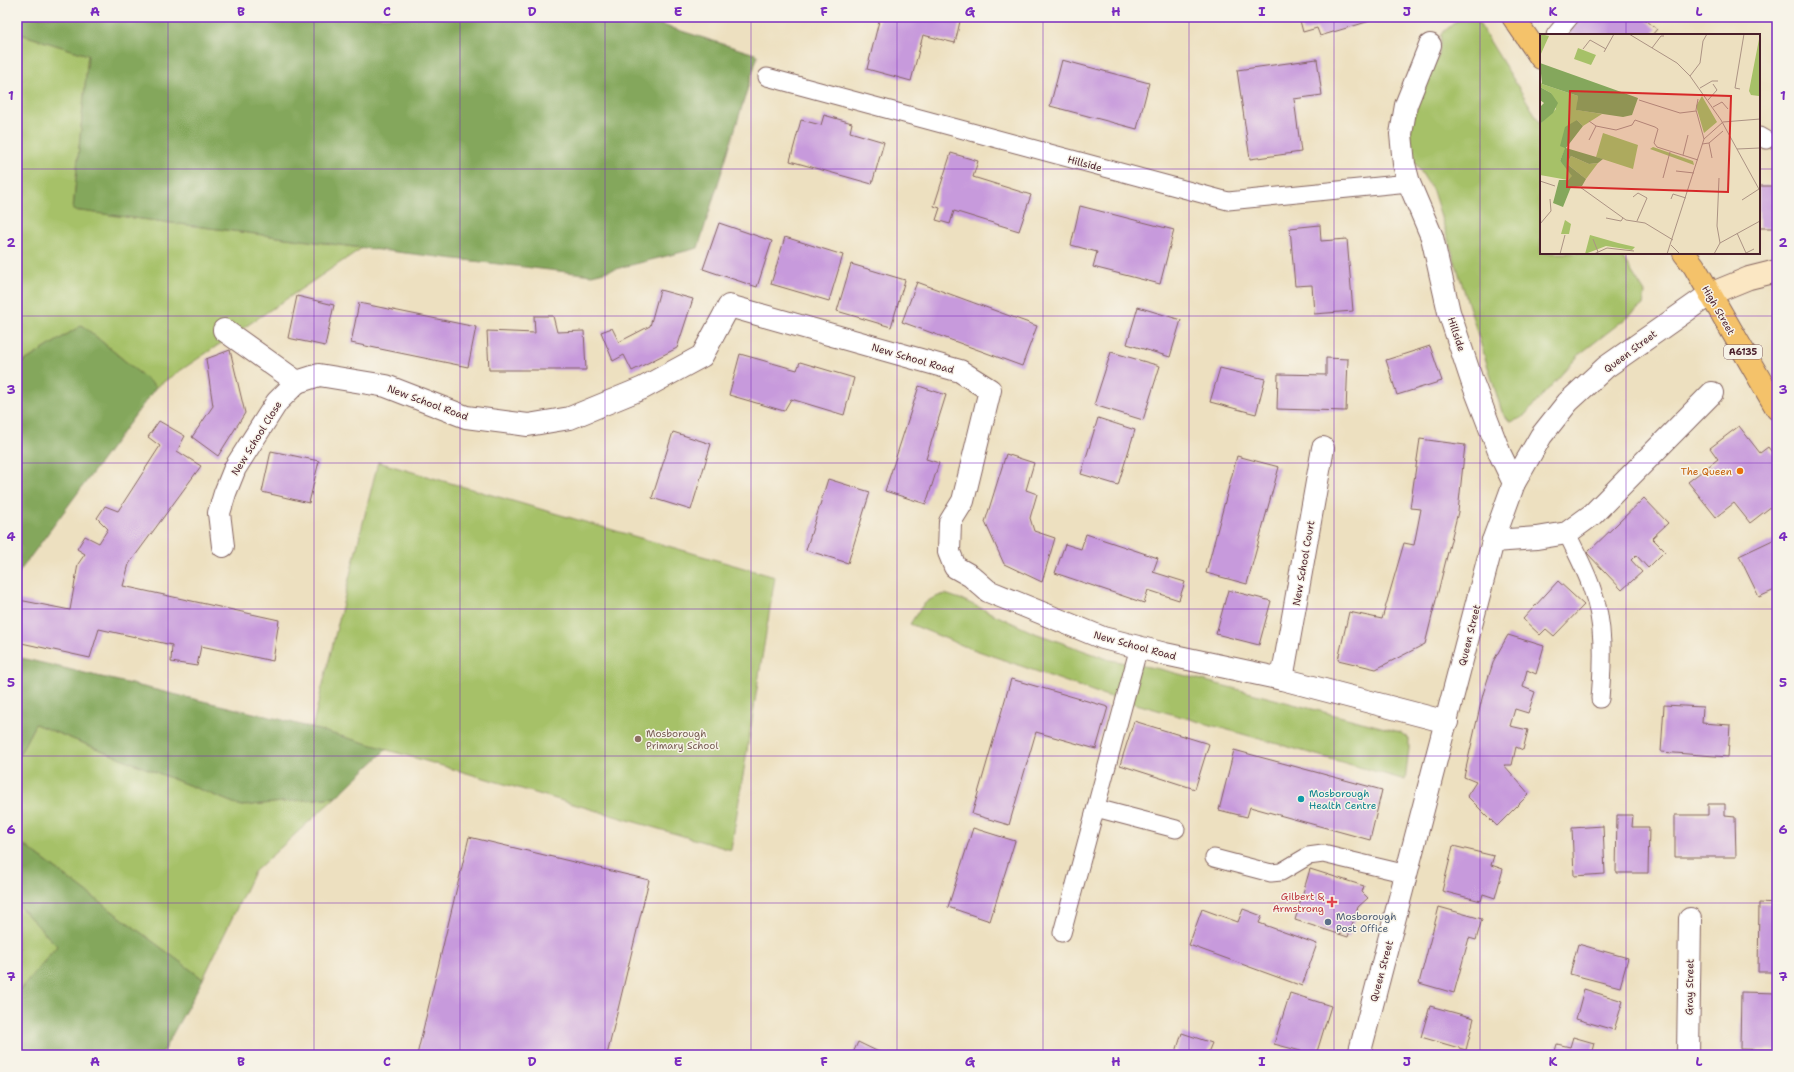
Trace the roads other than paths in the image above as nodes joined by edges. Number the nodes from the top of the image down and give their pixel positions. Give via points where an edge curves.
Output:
1 (1513, 17) edge
2 (1570, 17) edge
3 (1556, 34) edge
4 (1430, 45) dead end
5 (1540, 54) edge
6 (767, 77) dead end
7 (1409, 183) junction
8 (1685, 254) edge
9 (1777, 271) edge
10 (1710, 294) junction
11 (224, 330) dead end
12 (297, 382) junction
13 (1712, 393) dead end
14 (1777, 409) edge
15 (1323, 448) dead end
16 (1514, 483) junction
17 (1567, 533) junction
18 (1493, 541) junction
19 (223, 546) dead end
20 (1139, 647) junction
21 (1282, 679) junction
22 (1600, 699) dead end
23 (1447, 722) junction
24 (1096, 808) junction
25 (1176, 829) dead end
26 (1214, 858) dead end
27 (1407, 874) junction
28 (1690, 919) dead end
29 (1062, 933) dead end
30 (1359, 1055) edge
31 (1688, 1055) edge

1 - 5 main road
2 - 3 lane
4 - 7 street, Hillside via 1406,105 1401,134
6 - 7 lane, Hillside via 1228,201
7 - 16 street, Hillside via 1432,237 1449,312 1472,381
8 - 10 main road, High Street / A6135
9 - 10 main road via 1749,278
10 - 14 main road, High Street / A6135
10 - 16 street, Queen Street via 1606,367 1568,402 1541,436
11 - 12 street
12 - 19 street, New School Close via 277,402 235,468 219,513
12 - 20 street, New School Road via 319,375 386,386 466,417 528,425 570,418 643,388 702,356 729,306 960,371 990,390 964,501 950,522 949,552 955,567 971,576 988,591 1103,638
13 - 17 street via 1593,514
15 - 21 street, New School Court
16 - 18 street, Queen Street
17 - 18 street
17 - 22 lane via 1593,589 1600,620 1603,663
18 - 23 street, Queen Street
20 - 21 street, New School Road
20 - 24 lane
21 - 23 street, New School Road
23 - 27 street, Queen Street
24 - 25 lane
24 - 29 lane
26 - 27 lane via 1271,873 1281,872 1308,856 1323,854
27 - 30 street, Queen Street
28 - 31 street, Gray Street

